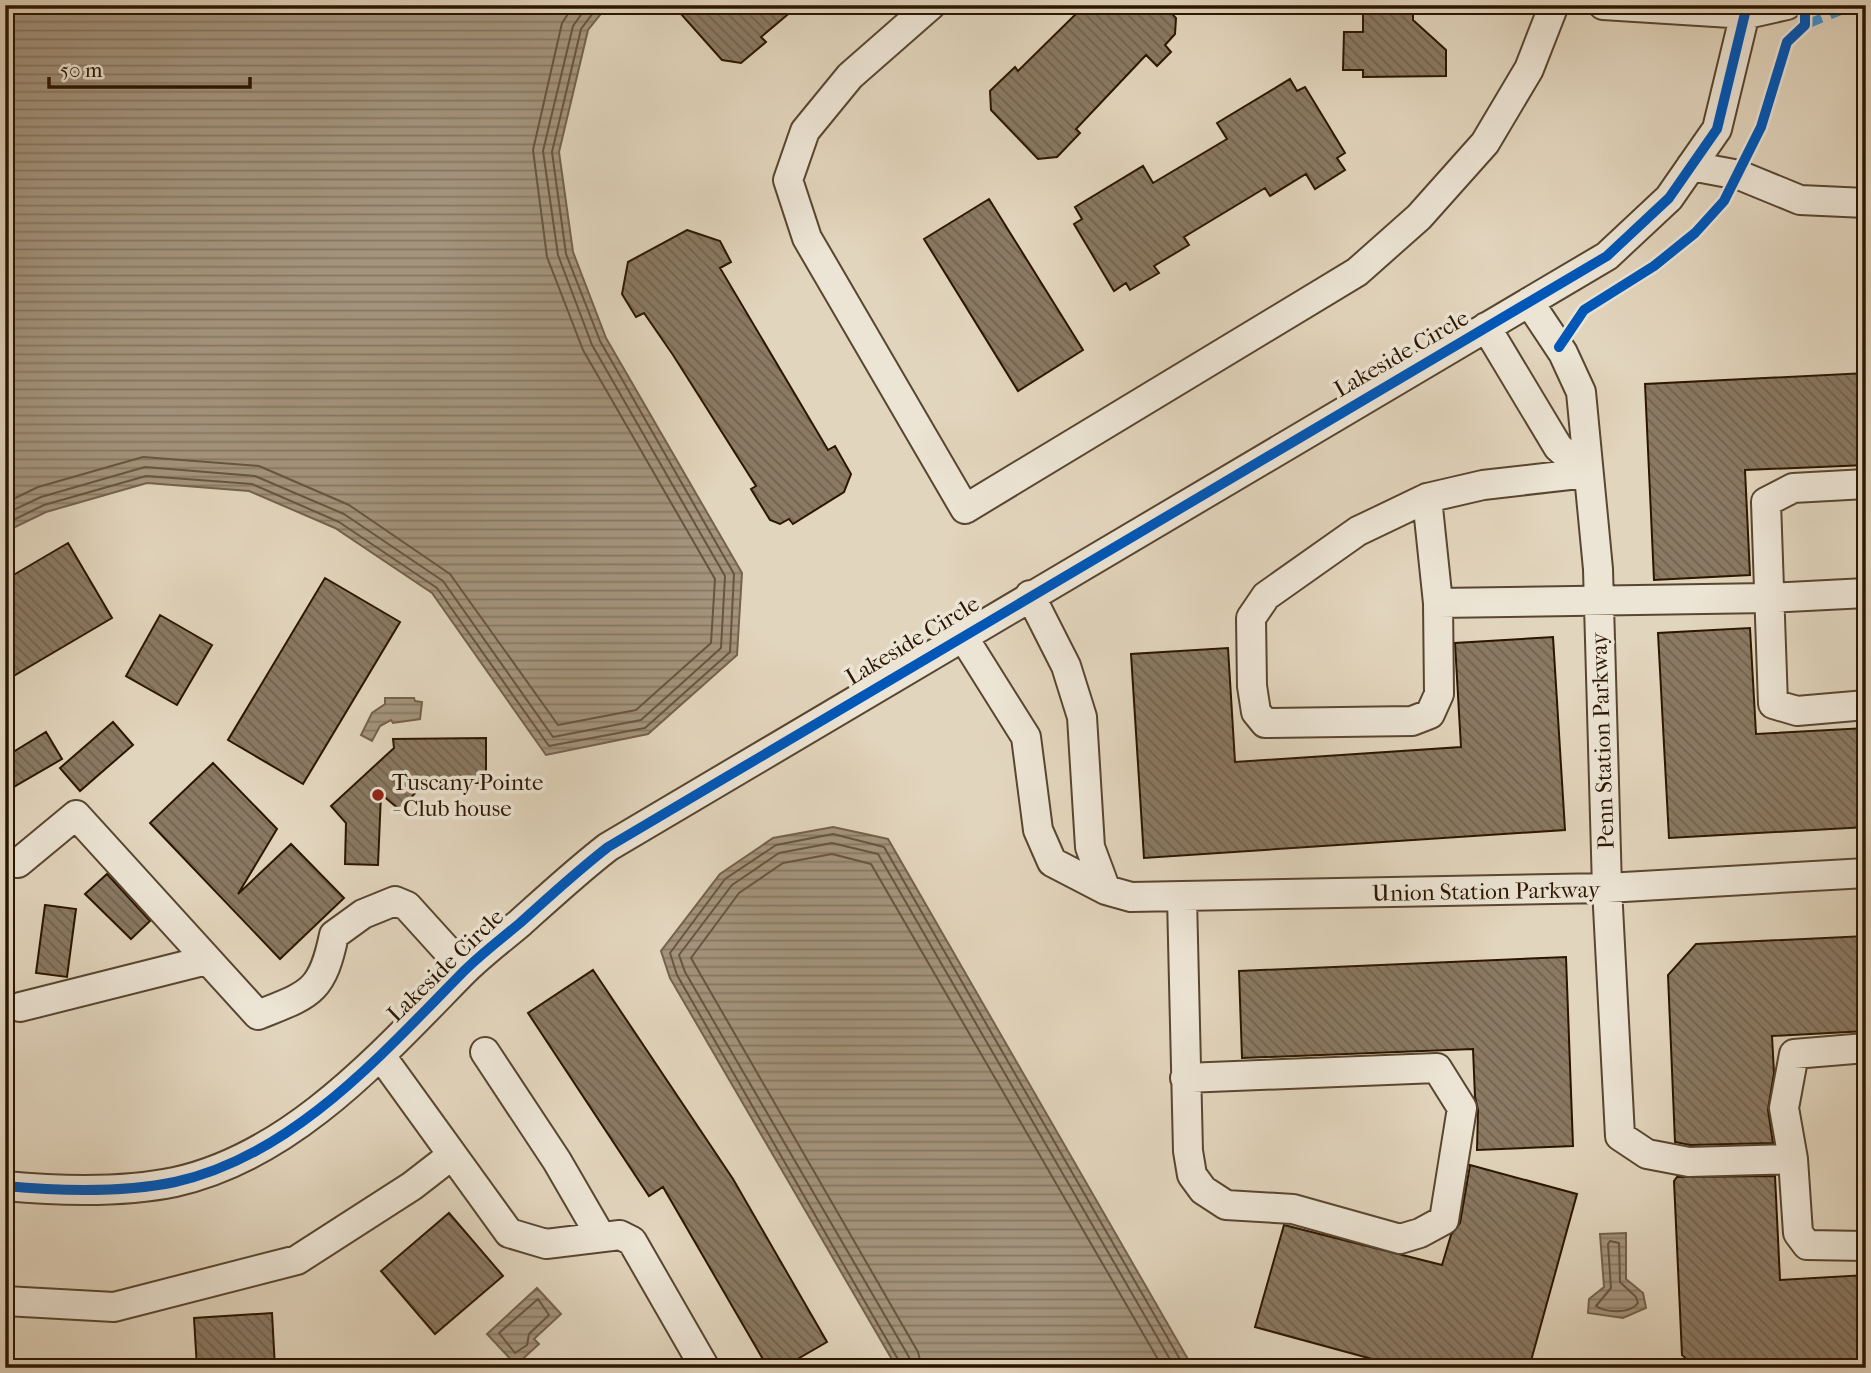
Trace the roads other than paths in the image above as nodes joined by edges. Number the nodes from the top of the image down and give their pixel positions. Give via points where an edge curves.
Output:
1 (931, 5) edge
2 (1554, 5) edge
3 (1603, 5) edge
4 (1787, 5) edge
5 (1747, 10) edge
6 (1691, 166) junction
7 (1866, 203) edge
8 (1529, 302) junction
9 (1486, 327) junction
10 (1587, 473) junction
11 (1866, 484) edge
12 (1427, 498) junction
13 (1866, 593) edge
14 (1030, 595) junction
15 (1769, 598) junction
16 (1597, 600) junction
17 (1438, 603) junction
18 (962, 635) junction
19 (1866, 705) edge
20 (5, 862) edge
21 (1866, 873) edge
22 (1607, 888) junction
23 (1107, 890) junction
24 (1182, 898) junction
25 (208, 960) junction
26 (465, 970) junction
27 (20, 1007) dead end
28 (1866, 1048) edge
29 (485, 1052) dead end
30 (381, 1056) junction
31 (1185, 1078) junction
32 (452, 1155) junction
33 (1793, 1159) junction
34 (5, 1186) edge
35 (601, 1237) junction
36 (1866, 1246) edge
37 (5, 1301) edge
38 (705, 1368) edge

1 - 2 street via 842,85 805,131 788,180 807,238 965,509 1357,272 1419,217 1486,143 1529,69
3 - 5 street
4 - 5 street
5 - 6 street, Lakeside Circle via 1717,129
6 - 7 street via 1738,175 1800,200
6 - 8 street, Lakeside Circle via 1669,198 1607,256
8 - 9 street, Lakeside Circle
8 - 10 street, Penn Station Parkway via 1563,353 1581,392
9 - 10 street via 1558,447
9 - 14 street, Lakeside Circle
10 - 12 street via 1483,485
10 - 16 street, Penn Station Parkway
11 - 15 street via 1793,488 1766,502
12 - 17 street
12 - 17 street via 1392,512 1319,555 1265,596 1251,618 1256,712 1265,723 1412,721 1430,714 1439,694
13 - 15 street
14 - 18 street, Lakeside Circle
14 - 23 street via 1066,666 1082,717 1090,847
15 - 16 street
15 - 19 street via 1773,704 1797,711
16 - 17 street
16 - 22 street, Penn Station Parkway
18 - 23 street, Union Station Parkway via 1026,737 1038,830 1052,862
18 - 26 street, Lakeside Circle via 608,847
20 - 25 street via 18,863 76,815
21 - 22 street, Union Station Parkway
22 - 24 street, Union Station Parkway
22 - 33 street, Penn Station Parkway via 1620,1136 1647,1154 1689,1162
23 - 24 street, Union Station Parkway via 1131,897
24 - 31 street
25 - 26 street via 258,1015 304,996 327,970 334,935 363,914 395,901 408,906
25 - 27 street
26 - 30 street, Lakeside Circle
28 - 33 street via 1794,1054 1784,1108
29 - 35 street
30 - 32 street
30 - 34 street, Lakeside Circle via 308,1117 244,1157 175,1182 104,1189
31 - 31 street via 1192,1175 1226,1205 1293,1209 1400,1239 1444,1220 1462,1108 1437,1068
32 - 35 street via 509,1233 546,1244
32 - 37 street via 297,1260 114,1307
33 - 36 street via 1798,1233 1807,1245
35 - 38 street via 620,1235 632,1241

